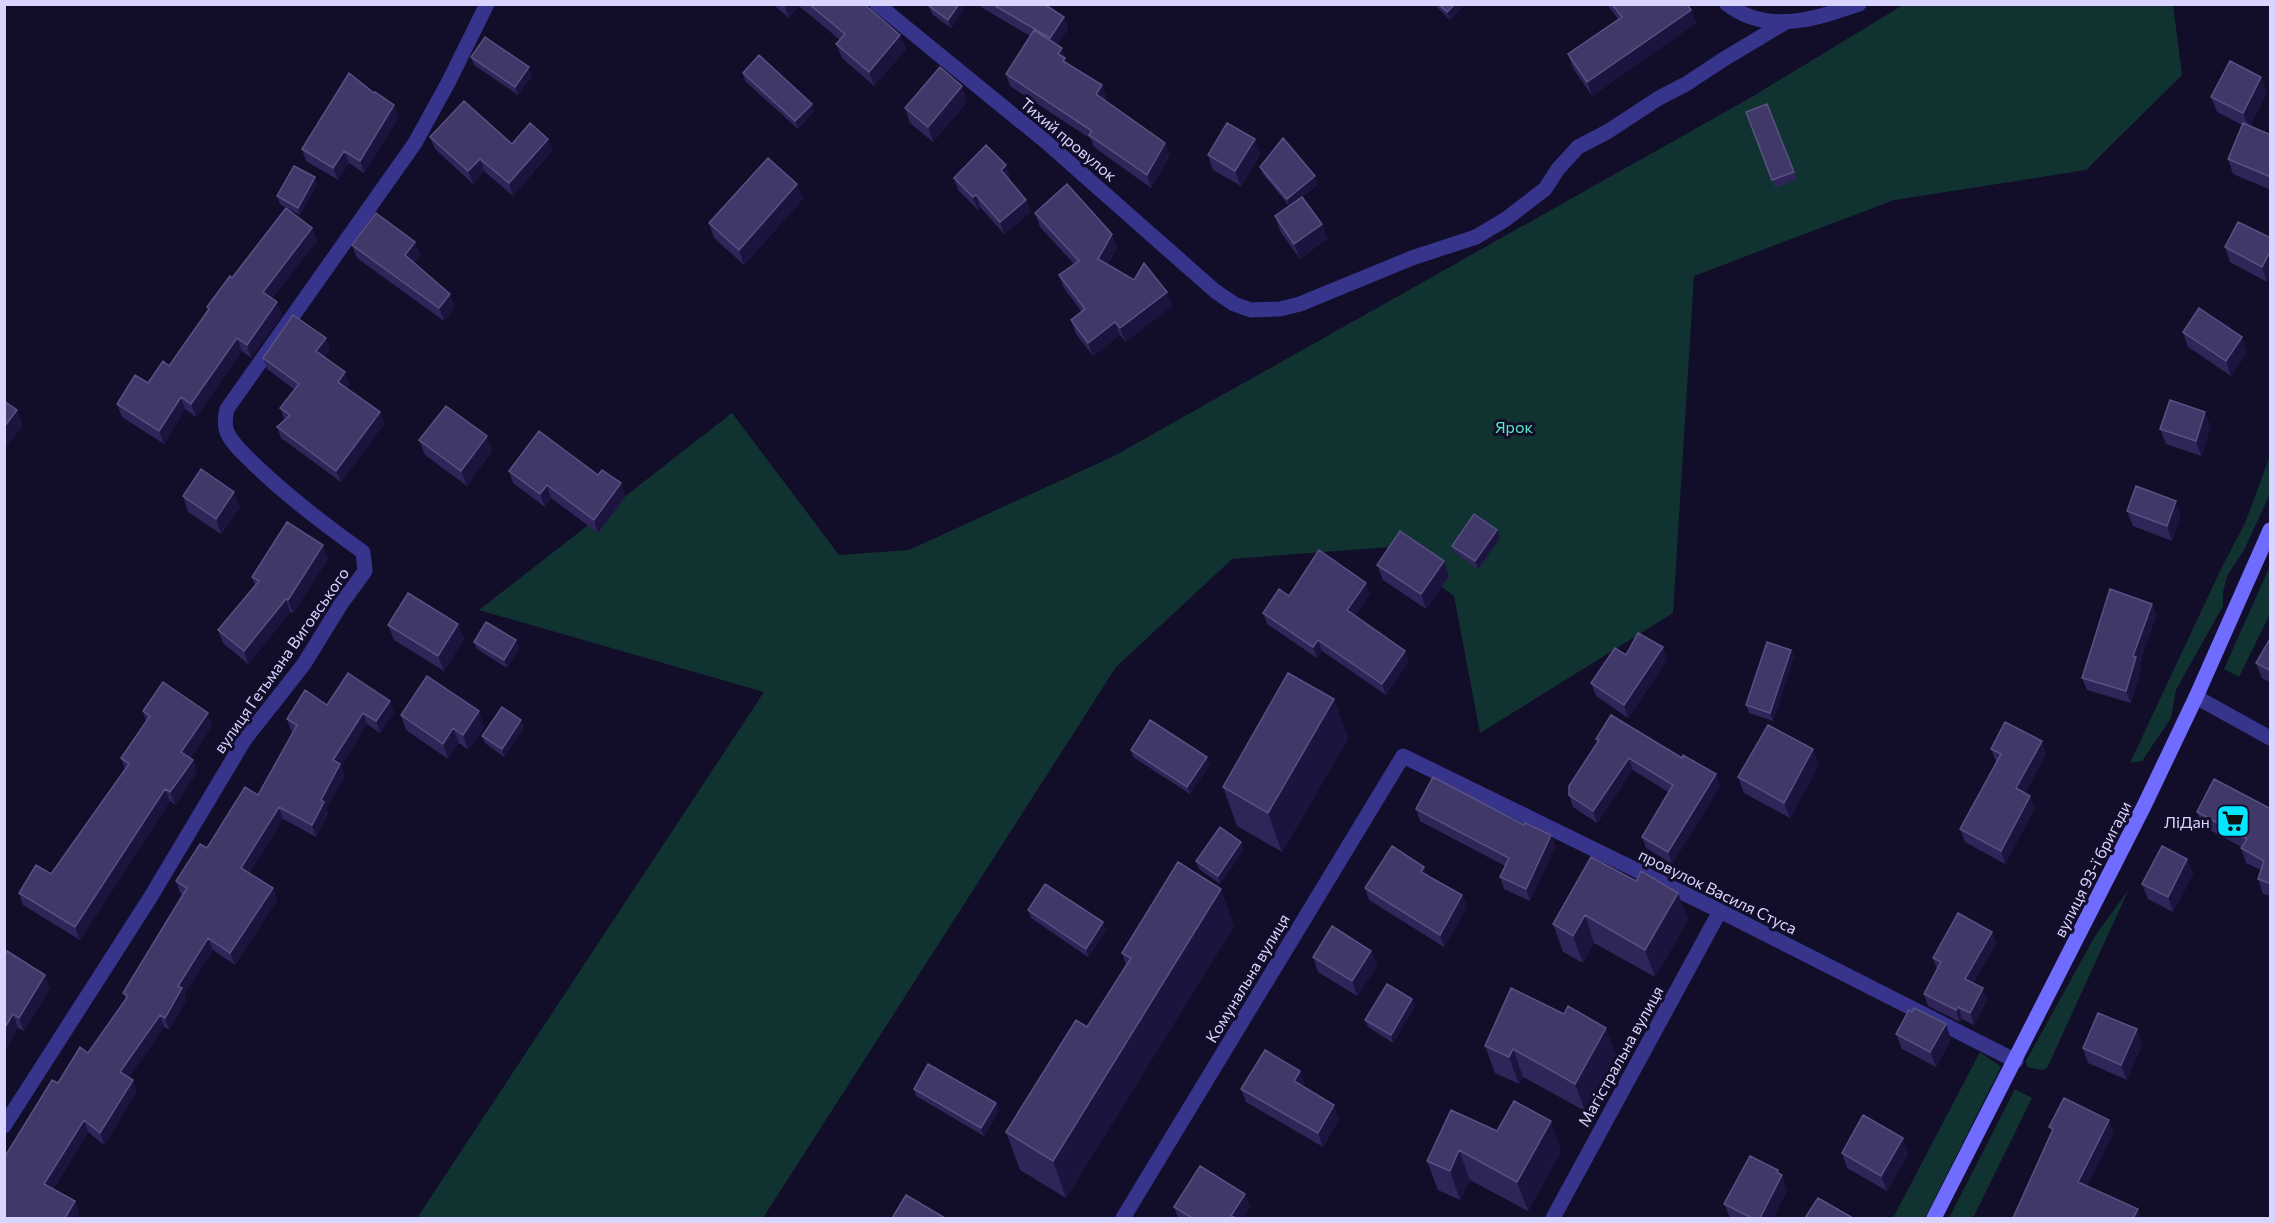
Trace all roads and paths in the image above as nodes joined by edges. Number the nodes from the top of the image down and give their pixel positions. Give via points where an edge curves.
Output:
1 (487, 4) edge
2 (877, 4) edge
3 (1727, 4) edge
4 (1859, 4) edge
5 (1786, 22) junction
6 (2271, 530) edge
7 (2196, 697) junction
8 (2271, 738) edge
9 (1402, 756) joint
10 (1720, 911) junction
11 (2016, 1060) junction
12 (4, 1126) edge
13 (1123, 1218) edge
14 (1554, 1218) edge
15 (1934, 1218) edge

1 - 12 street, вулиця Гетьмана Виговського via 415,143 227,409 224,422 237,446 276,485 363,552 365,571 304,664 245,739 150,898
2 - 5 street, Тихий провулок via 1045,141 1215,291 1251,310 1300,304 1412,258 1476,237 1545,189 1578,147
3 - 5 street via 1762,21
4 - 5 street via 1818,19
6 - 7 main road, вулиця 93-ї бригади
7 - 8 street
7 - 11 main road, вулиця 93-ї бригади
9 - 10 street, провулок Василя Стуса
9 - 13 street, Комунальна вулиця
10 - 11 street, провулок Василя Стуса
10 - 14 street, Магістральна вулиця
11 - 15 main road, вулиця 93-ї бригади

